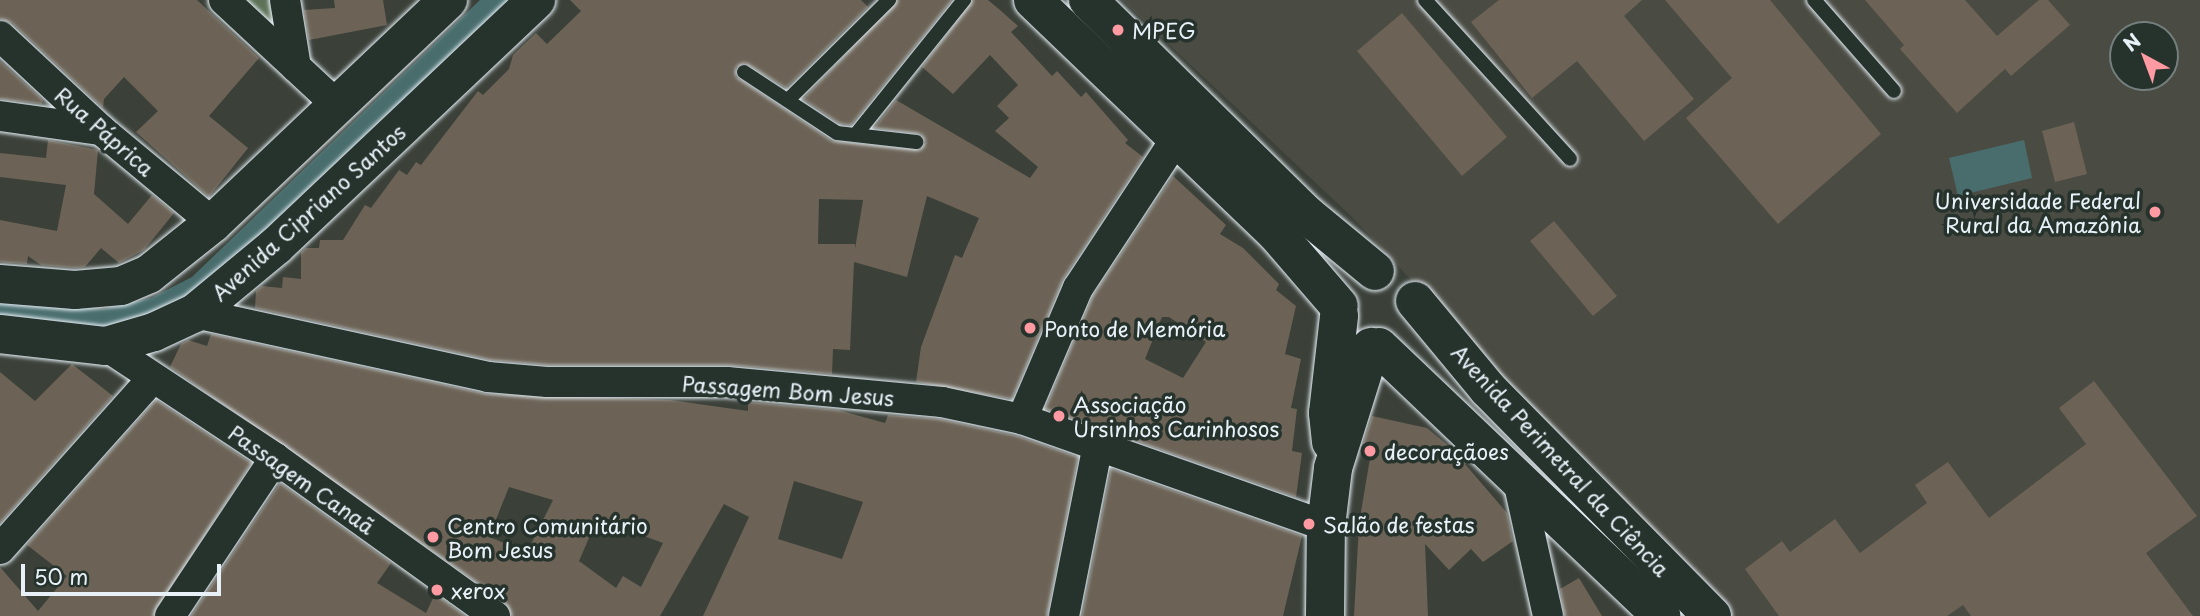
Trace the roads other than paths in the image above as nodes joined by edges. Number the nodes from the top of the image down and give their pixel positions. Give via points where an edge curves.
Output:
1 (224, 0) edge
2 (285, 0) edge
3 (448, 0) edge
4 (536, 0) edge
5 (889, 0) edge
6 (964, 0) edge
7 (1033, 0) edge
8 (1088, 0) edge
9 (1425, 0) edge
10 (1814, 0) edge
11 (0, 36) edge
12 (296, 67) junction
13 (744, 72) dead end
14 (1894, 91) dead end
15 (789, 99) junction
16 (335, 104) junction
17 (0, 116) edge
18 (101, 130) junction
19 (858, 133) junction
20 (1177, 137) junction
21 (916, 142) dead end
22 (1570, 159) dead end
23 (213, 223) junction
24 (1375, 271) junction
25 (0, 284) edge
26 (1415, 301) junction
27 (1339, 311) junction
28 (195, 313) junction
29 (0, 334) edge
30 (106, 346) junction
31 (1375, 347) junction
32 (153, 378) junction
33 (1022, 419) junction
34 (1098, 445) junction
35 (275, 458) junction
36 (1333, 468) junction
37 (1517, 476) junction
38 (1326, 526) junction
39 (0, 550) edge
40 (170, 616) edge
41 (495, 616) edge
42 (1064, 616) edge
43 (1325, 616) edge
44 (1548, 616) edge
45 (1661, 616) edge
46 (1712, 616) edge

1 - 12 street
2 - 12 street
3 - 16 main road
4 - 28 main road, Avenida Cipriano Santos via 276,246
5 - 15 lane
6 - 19 lane
7 - 20 main road
8 - 24 main road via 1307,215
9 - 22 lane
10 - 14 lane
11 - 18 street, Rua Páprica
12 - 16 street
13 - 15 lane
15 - 19 lane via 836,133
16 - 23 main road
17 - 18 street
18 - 23 street, Rua Páprica
19 - 21 lane
20 - 27 main road via 1276,233
20 - 33 street via 1078,288
23 - 25 main road via 149,274 121,286 75,290
24 - 26 main road via 1401,278
24 - 27 main road via 1350,282
26 - 31 main road via 1408,332
26 - 46 main road, Avenida Perimetral da Ciência via 1488,389
27 - 31 main road via 1352,339
27 - 36 main road via 1328,413
28 - 30 main road, Avenida Cipriano Santos via 154,332
28 - 33 street, Passagem Bom Jesus via 488,377 547,383 727,382 942,402
29 - 30 main road, Avenida Cipriano Santos
30 - 32 street, Passagem Canaã
31 - 36 main road
31 - 37 main road, Avenida Perimetral da Ciência
32 - 35 street, Passagem Canaã
32 - 39 street
33 - 34 street, Passagem Bom Jesus
34 - 38 street, Passagem Bom Jesus
34 - 42 street
35 - 40 street
35 - 41 street, Passagem Canaã
36 - 38 main road
37 - 44 street
37 - 45 main road, Avenida Perimetral da Ciência
38 - 43 main road

